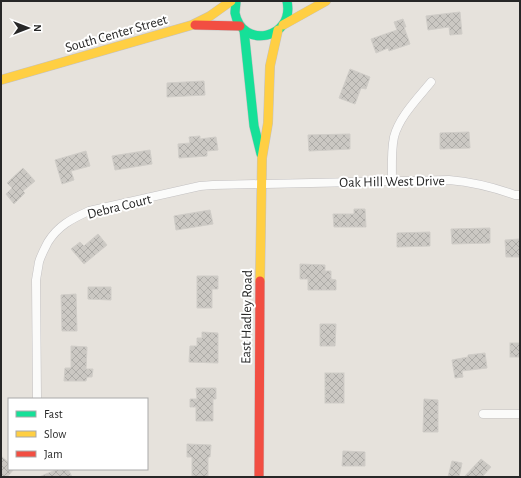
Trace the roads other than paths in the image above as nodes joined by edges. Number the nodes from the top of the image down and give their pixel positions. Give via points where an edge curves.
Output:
1 (231, 1) edge
2 (236, 1) edge
3 (287, 1) edge
4 (326, 1) edge
5 (192, 25) junction
6 (242, 28) junction
7 (281, 28) junction
8 (1, 80) edge
9 (431, 82) dead end
10 (262, 158) junction
11 (392, 181) junction
12 (262, 184) junction
13 (520, 195) edge
14 (37, 398) edge
15 (483, 414) dead end
16 (520, 414) edge
17 (259, 477) edge

1 - 5 street, South Center Street
2 - 6 street, East Hadley Road via 235,16
3 - 7 street, East Hadley Road via 288,13
4 - 7 street
5 - 6 street, South Center Street
5 - 8 street, South Center Street
6 - 7 street, South Center Street via 255,36 273,33
6 - 10 street, East Hadley Road via 254,126
7 - 10 street, East Hadley Road via 270,66 268,123
9 - 11 street via 402,119 394,136
10 - 12 street, East Hadley Road
11 - 12 street, Oak Hill West Drive
11 - 13 street, Oak Hill West Drive via 463,181
12 - 14 street, Debra Court via 200,186 89,211 61,226 44,249 36,280
12 - 17 street, East Hadley Road
15 - 16 street

